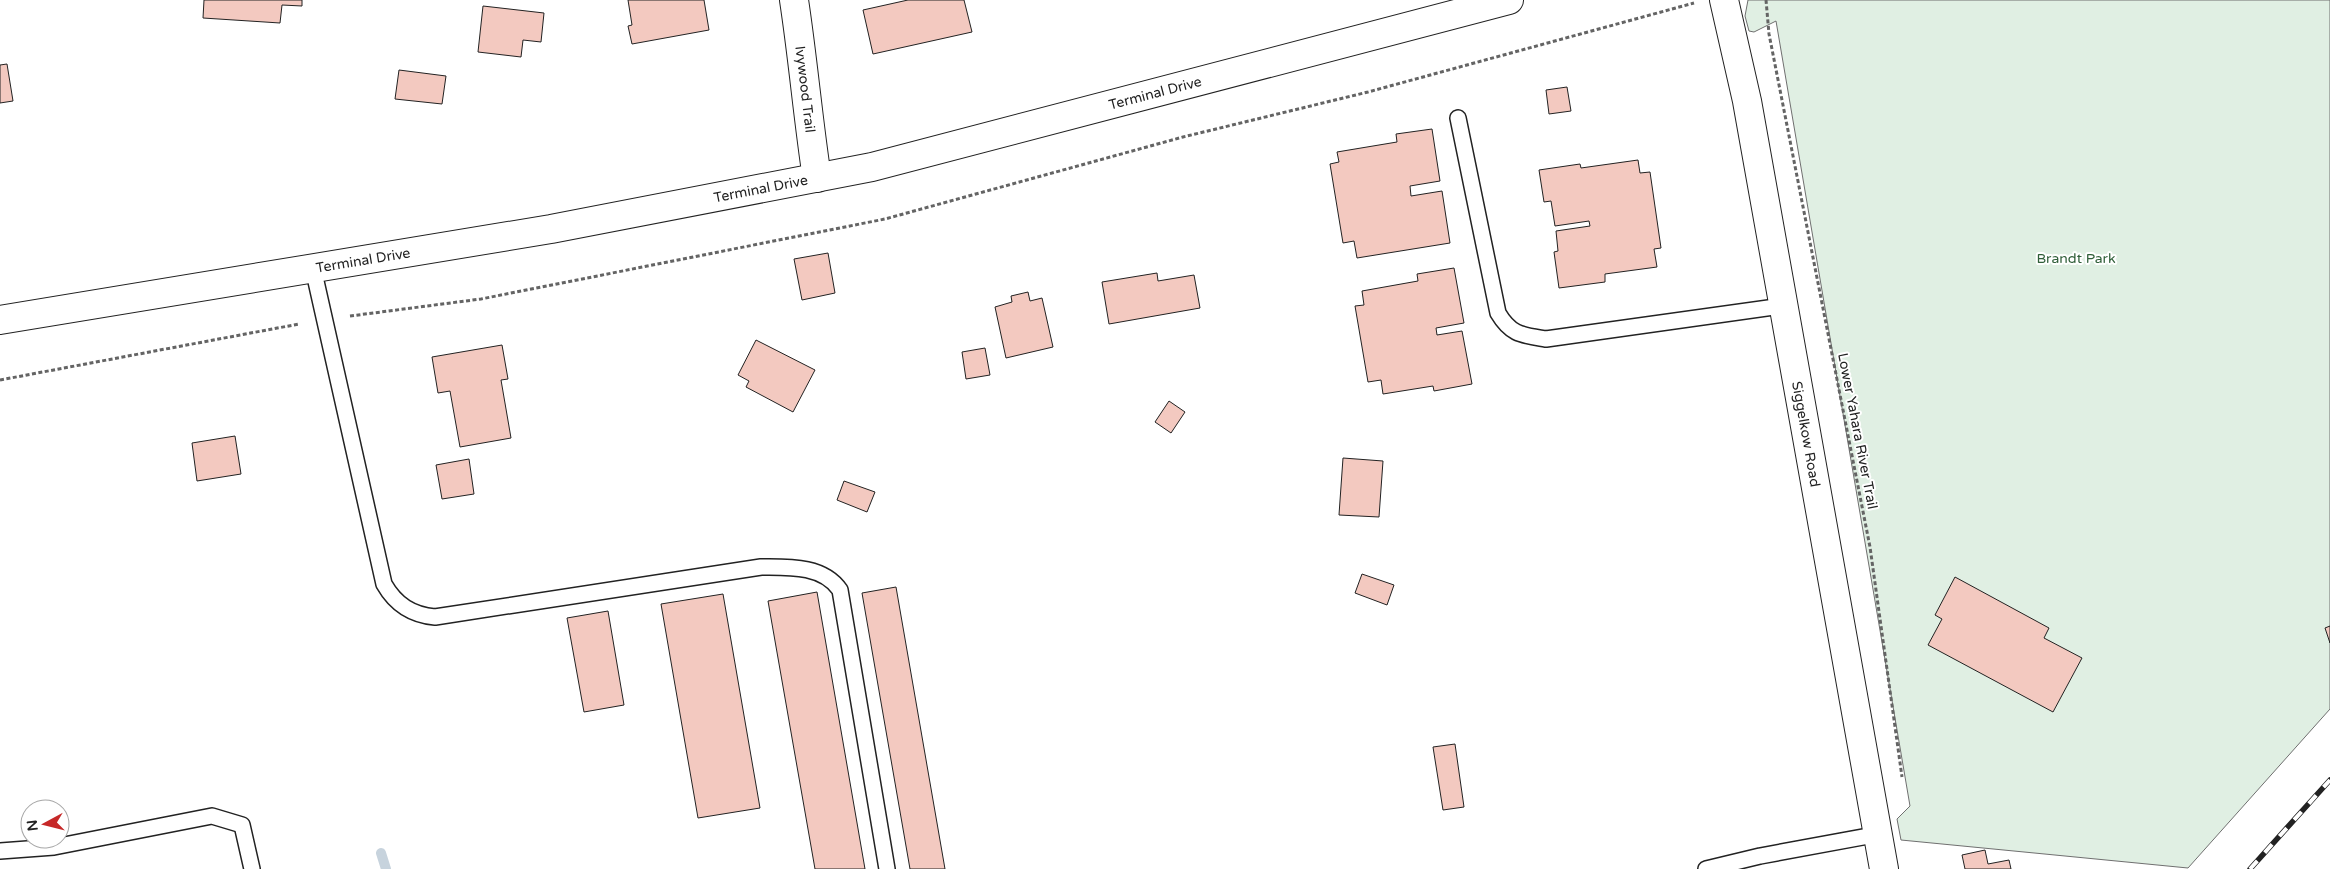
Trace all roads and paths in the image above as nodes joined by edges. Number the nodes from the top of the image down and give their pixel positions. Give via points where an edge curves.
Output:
1 (794, 0) edge
2 (1509, 0) edge
3 (1724, 0) edge
4 (1766, 0) edge
5 (1695, 3) dead end
6 (1458, 118) dead end
7 (817, 178) junction
8 (313, 268) junction
9 (1782, 306) junction
10 (0, 320) edge
11 (325, 320) junction
12 (0, 380) edge
13 (1903, 781) dead end
14 (1879, 834) junction
15 (0, 851) edge
16 (252, 869) edge
17 (887, 869) edge
18 (1706, 869) edge
19 (1884, 869) edge

1 - 7 street, Ivywood Trail
2 - 7 street, Terminal Drive via 872,167
3 - 9 street, Siggelkow Road via 1748,101
4 - 13 path, Lower Yahara River Trail via 1769,34 1870,547
5 - 11 path via 885,219 481,299
6 - 9 lane via 1498,313 1506,326 1518,334 1546,339
7 - 8 street, Terminal Drive via 551,229
8 - 10 street, Terminal Drive
8 - 11 lane
9 - 14 street, Siggelkow Road
11 - 12 path
11 - 17 lane via 384,584 408,611 435,617 761,566 806,569 834,581 840,590
14 - 18 lane
14 - 19 street, Siggelkow Road
15 - 16 lane via 54,847 212,816 242,825

